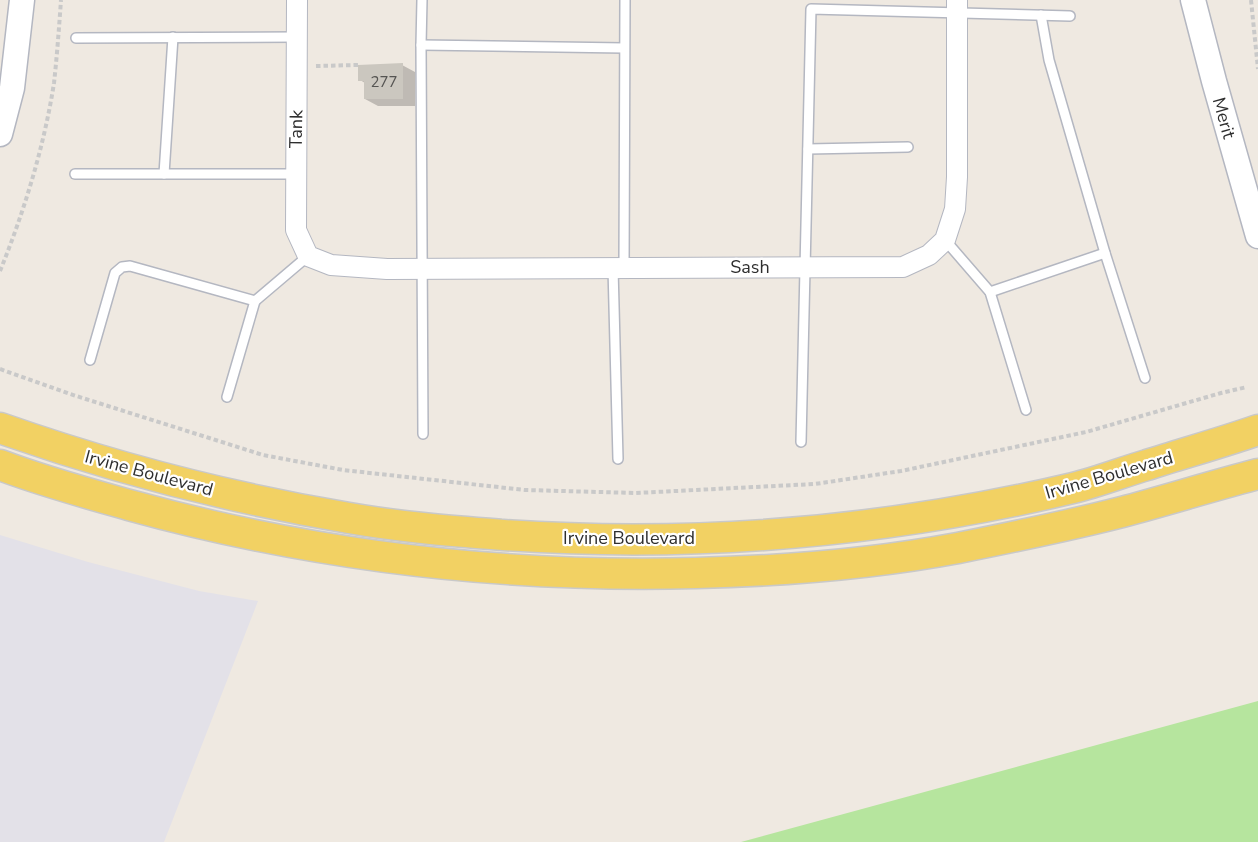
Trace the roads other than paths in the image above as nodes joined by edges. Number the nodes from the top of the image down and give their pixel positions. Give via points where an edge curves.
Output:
1 (22, 0) edge
2 (297, 0) edge
3 (422, 0) edge
4 (625, 0) edge
5 (1193, 0) edge
6 (957, 6) edge
7 (1041, 15) junction
8 (1070, 16) dead end
9 (297, 37) junction
10 (76, 38) dead end
11 (173, 38) junction
12 (421, 45) junction
13 (624, 48) junction
14 (0, 134) edge
15 (908, 147) dead end
16 (808, 149) junction
17 (75, 174) dead end
18 (164, 174) junction
19 (295, 174) junction
20 (1258, 236) edge
21 (945, 240) junction
22 (1106, 253) junction
23 (308, 256) junction
24 (806, 267) junction
25 (618, 268) junction
26 (422, 269) junction
27 (990, 292) junction
28 (255, 301) junction
29 (90, 360) dead end
30 (1145, 378) dead end
31 (227, 397) dead end
32 (1026, 410) dead end
33 (0, 428) edge
34 (1258, 430) edge
35 (423, 434) dead end
36 (801, 442) dead end
37 (618, 459) dead end
38 (0, 465) edge
39 (1258, 474) edge
40 (445, 547) junction

1 - 14 street via 14,78
2 - 9 street, Tank
3 - 12 lane
4 - 13 lane
5 - 20 street, Merit
6 - 7 lane
6 - 16 lane via 811,9
6 - 21 street via 957,177 955,208
7 - 8 lane
7 - 22 lane via 1049,60
9 - 11 lane
9 - 19 street, Tank
10 - 11 lane
11 - 18 lane
12 - 13 lane
12 - 26 lane
13 - 25 lane
15 - 16 lane
16 - 24 lane
17 - 18 lane
18 - 19 lane
19 - 23 street, Tank via 296,230
21 - 24 street, Sash via 928,255 903,267
21 - 27 lane
22 - 27 lane
22 - 30 lane
23 - 26 street, Sash via 331,265
23 - 28 lane
24 - 25 street, Sash
24 - 36 lane
25 - 26 street, Sash
25 - 37 lane
26 - 35 lane
27 - 32 lane
28 - 29 lane via 122,267 116,273
28 - 31 lane
33 - 40 main road, Irvine Boulevard via 77,454 206,489 352,519
34 - 40 main road, Irvine Boulevard via 1076,487 864,526 751,536 558,538
38 - 40 main road, Irvine Boulevard via 76,491 211,527 316,547 385,558
39 - 40 main road, Irvine Boulevard via 1122,512 957,548 782,570 637,575 548,573

